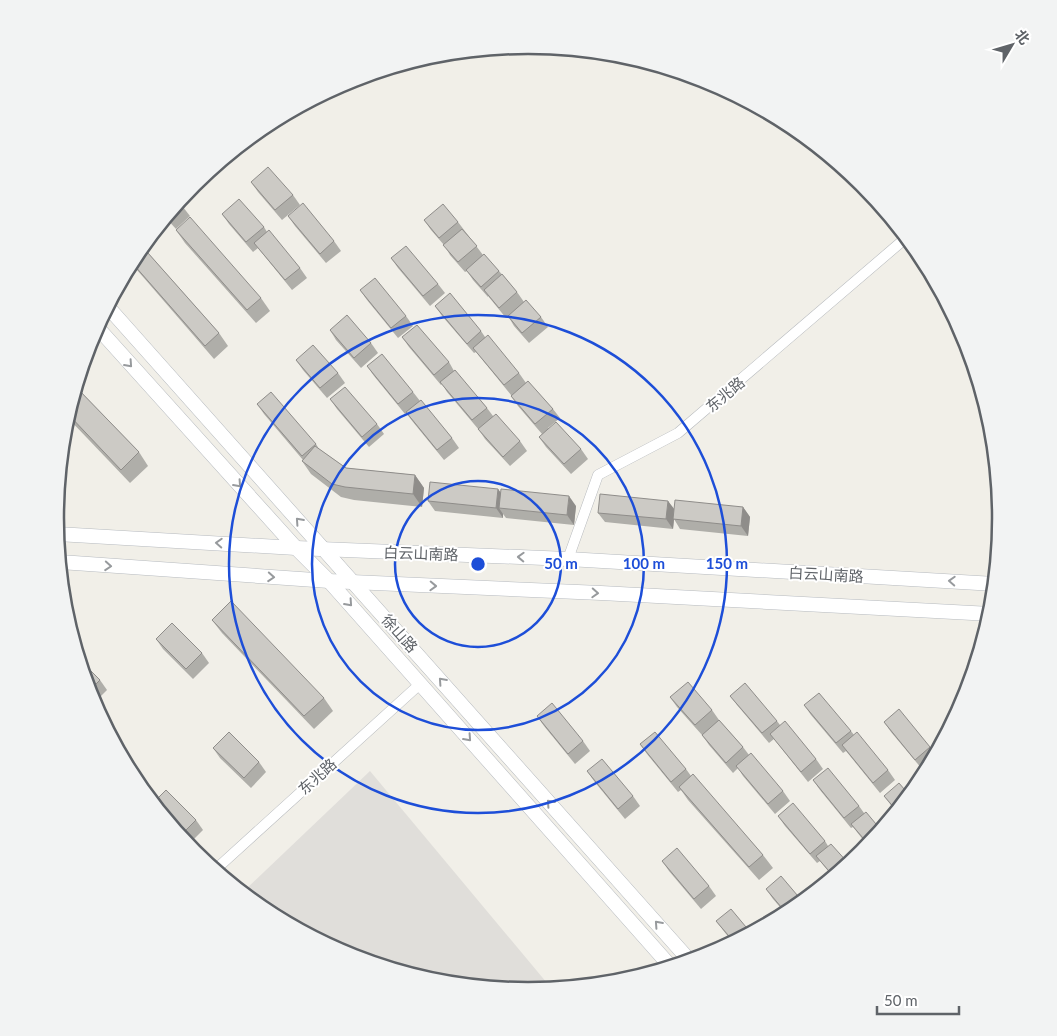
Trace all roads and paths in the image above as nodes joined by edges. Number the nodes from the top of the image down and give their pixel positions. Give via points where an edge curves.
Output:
1 (902, 242) edge
2 (113, 311) edge
3 (103, 334) edge
4 (65, 534) edge
5 (296, 548) junction
6 (325, 549) junction
7 (568, 559) junction
8 (66, 562) edge
9 (329, 581) junction
10 (354, 583) junction
11 (988, 584) edge
12 (983, 613) edge
13 (420, 684) junction
14 (220, 865) edge
15 (685, 955) edge
16 (666, 961) edge

1 - 7 street, 东兆路 via 678,433 598,475
6 -> 2 main road, 徐山路
3 -> 5 main road, 徐山路
5 -> 4 main road, 白云山南路
5 - 6 main road, 白云山南路
5 - 9 main road, 徐山路
7 -> 6 main road, 白云山南路
6 - 10 main road, 徐山路
11 -> 7 main road, 白云山南路
8 -> 9 main road, 白云山南路
9 - 10 main road, 白云山南路
9 -> 13 main road, 徐山路
10 -> 12 main road, 白云山南路
15 -> 10 main road, 徐山路
13 - 14 street, 东兆路
13 -> 16 main road, 徐山路

